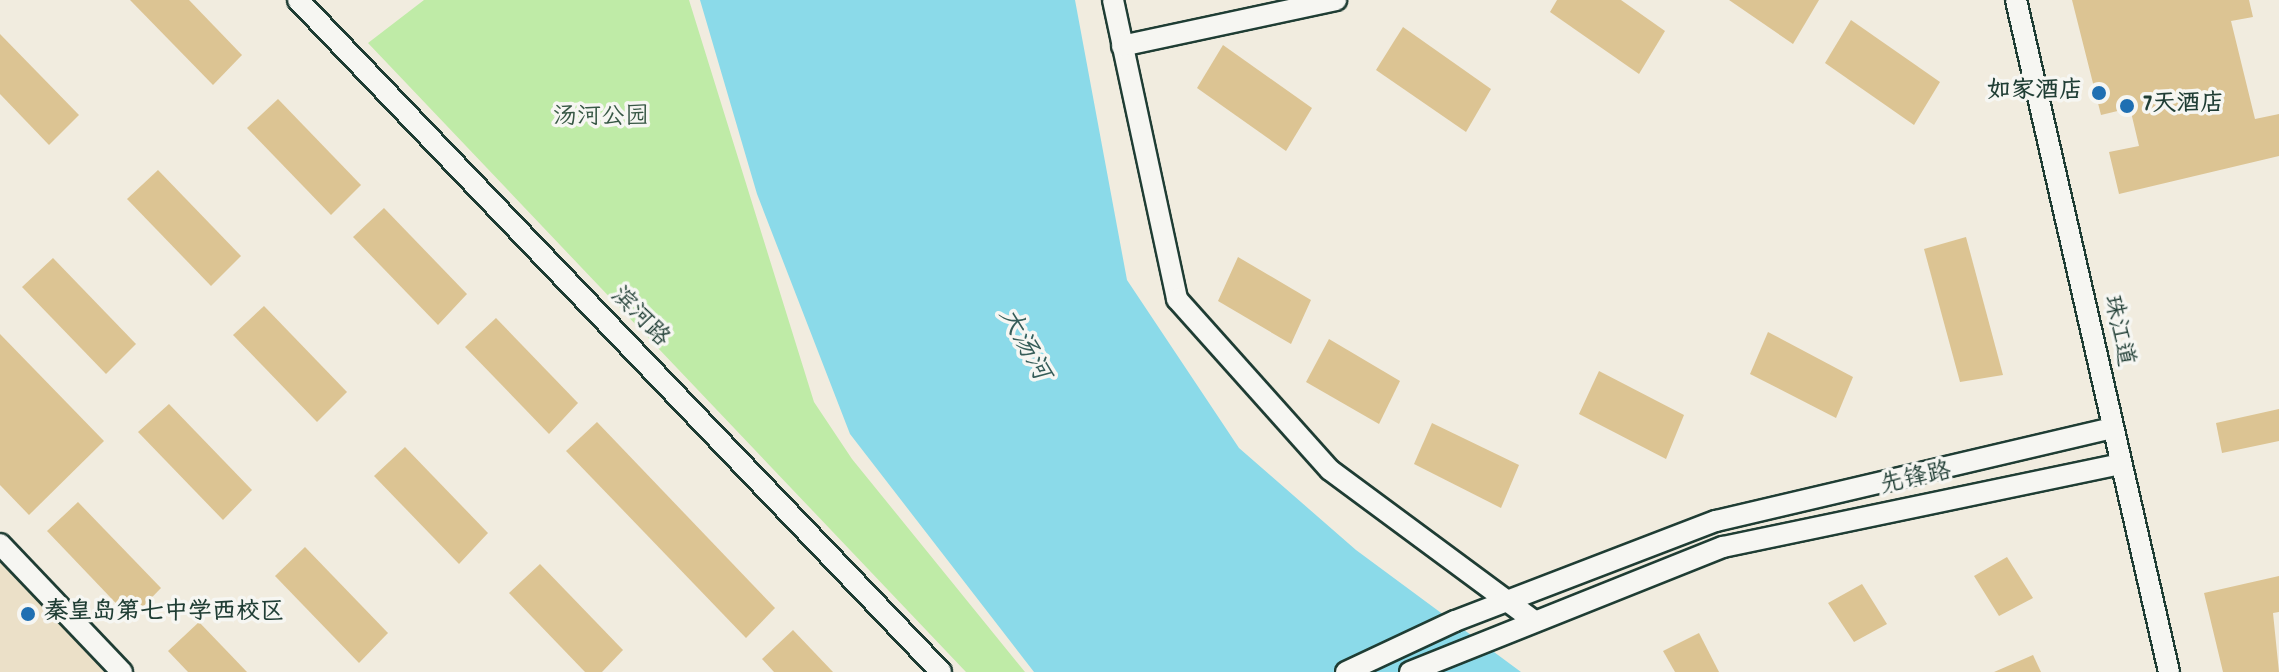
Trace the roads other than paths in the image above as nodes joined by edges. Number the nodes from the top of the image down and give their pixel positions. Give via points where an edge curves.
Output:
1 (298, 0) edge
2 (1113, 0) edge
3 (1336, 0) edge
4 (2016, 0) edge
5 (1122, 46) junction
6 (2112, 428) junction
7 (2119, 464) junction
8 (0, 544) edge
9 (1509, 600) junction
10 (1534, 621) junction
11 (122, 672) edge
12 (941, 672) edge
13 (1346, 672) edge
14 (1410, 672) edge
15 (2169, 672) edge

1 - 12 street, 滨河路
2 - 5 street
3 - 5 street
4 - 6 street, 珠江道
5 - 9 street via 1177,299 1330,470
6 - 7 street, 珠江道
6 - 9 street via 1716,521
7 - 10 street, 先锋路 via 1723,547
7 - 15 street, 珠江道
8 - 11 street
9 - 10 street
9 - 13 street
10 - 14 street, 先锋路

